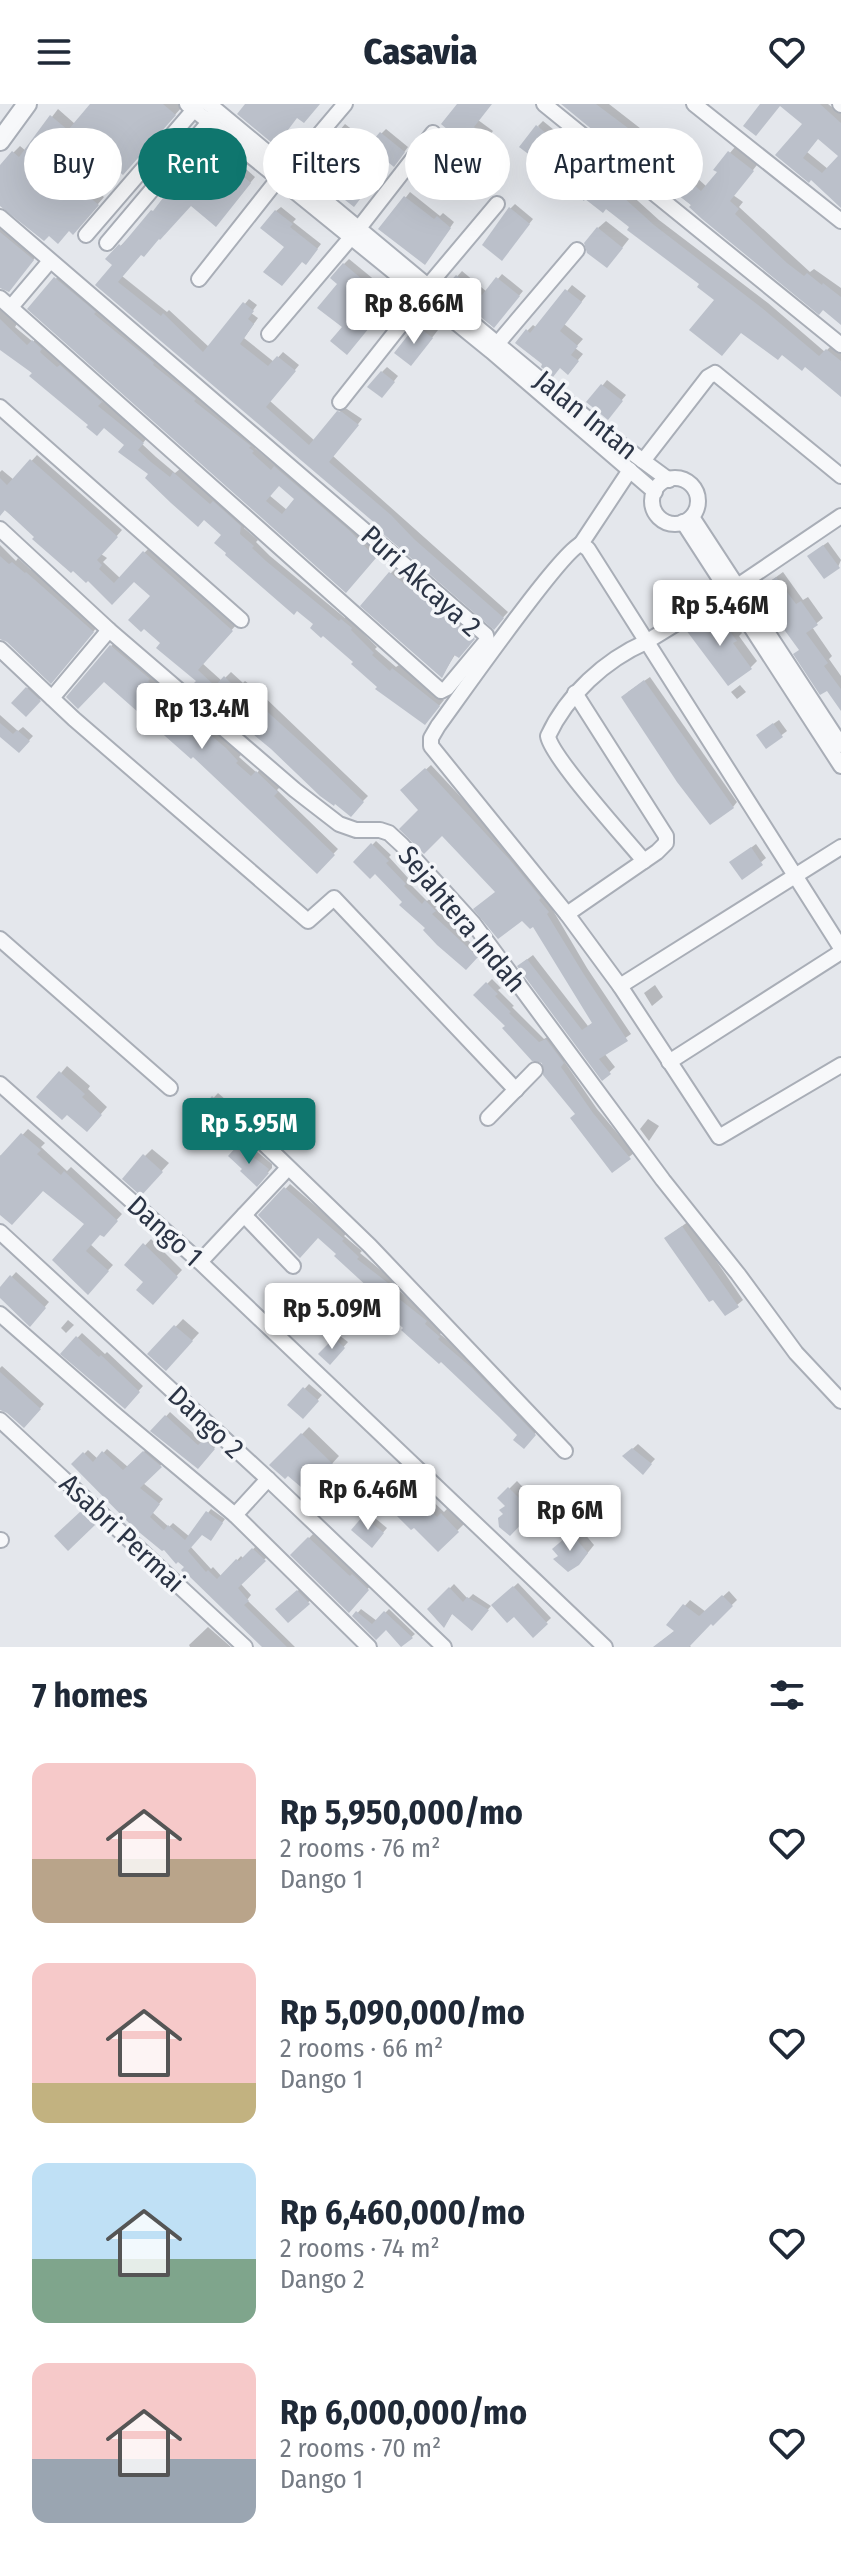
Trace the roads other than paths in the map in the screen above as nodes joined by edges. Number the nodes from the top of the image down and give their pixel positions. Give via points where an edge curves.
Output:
1 (27, 104) edge
2 (345, 104) edge
3 (544, 104) edge
4 (694, 104) edge
5 (209, 109) edge
6 (324, 128) edge
7 (0, 141) edge
8 (263, 156) edge
9 (405, 168) edge
10 (263, 200) edge
11 (315, 200) edge
12 (497, 204) dead end
13 (0, 217) edge
14 (841, 221) edge
15 (354, 233) junction
16 (86, 235) dead end
17 (107, 243) dead end
18 (577, 250) dead end
19 (50, 261) junction
20 (199, 279) dead end
21 (426, 292) junction
22 (5, 303) edge
23 (269, 334) dead end
24 (841, 345) edge
25 (494, 347) junction
26 (340, 402) dead end
27 (0, 407) edge
28 (636, 465) junction
29 (841, 476) edge
30 (669, 480) junction
31 (655, 492) junction
32 (841, 516) edge
33 (688, 519) junction
34 (0, 529) edge
35 (581, 544) junction
36 (734, 588) junction
37 (241, 620) dead end
38 (109, 630) junction
39 (646, 642) junction
40 (0, 649) edge
41 (575, 693) junction
42 (52, 698) junction
43 (841, 745) edge
44 (841, 766) edge
45 (841, 847) edge
46 (644, 861) junction
47 (795, 876) junction
48 (567, 914) junction
49 (0, 939) edge
50 (841, 950) edge
51 (620, 986) junction
52 (669, 1062) junction
53 (841, 1065) edge
54 (535, 1070) dead end
55 (0, 1084) edge
56 (170, 1088) dead end
57 (516, 1090) junction
58 (488, 1118) dead end
59 (253, 1133) dead end
60 (288, 1168) junction
61 (244, 1215) junction
62 (0, 1232) edge
63 (200, 1262) junction
64 (293, 1266) dead end
65 (0, 1314) edge
66 (841, 1401) edge
67 (0, 1420) edge
68 (565, 1451) dead end
69 (268, 1479) junction
70 (235, 1515) junction
71 (245, 1647) edge
72 (369, 1647) edge
73 (444, 1647) edge
74 (605, 1647) edge

1 - 7 street
2 - 6 street
3 - 24 street
4 - 14 street
5 - 8 street
5 - 16 street
5 - 17 street
9 - 15 street
10 - 20 street
11 - 15 street
12 - 21 street
13 - 19 street, Puri Akcaya 2
15 - 21 street
15 - 23 street
18 - 25 street
19 - 22 street
19 - 22 street, Puri Akcaya 2 via 486,635 447,688 441,691
21 - 25 street
21 - 26 street
25 - 28 street
27 - 37 street
28 - 29 street via 715,373
28 - 30 street, Jalan Intan
28 - 31 street
28 - 35 street
30 - 31 street
30 - 33 street via 681,479 693,488 698,502
31 - 33 street via 653,506 660,518 673,524
32 - 36 street
33 - 36 street
34 - 38 street, Sejahtera Indah
35 - 39 street
35 - 48 street via 550,576 431,738 431,746
36 - 39 street
36 - 43 street
36 - 44 street
38 - 42 street
38 - 66 street, Sejahtera Indah via 339,824 389,833 402,845 473,923 796,1353
39 - 41 street
39 - 47 street
40 - 42 street
41 - 46 street via 666,836 666,843
41 - 46 street via 548,741
42 - 57 street via 308,921 334,898
45 - 47 street
46 - 48 street
47 - 50 street
47 - 51 street
48 - 51 street
49 - 56 street
50 - 52 street
51 - 52 street
52 - 53 street via 719,1137
54 - 57 street
55 - 63 street, Dango 1
57 - 58 street
59 - 60 street
60 - 61 street
60 - 68 street via 370,1246
61 - 63 street
61 - 64 street
62 - 69 street, Dango 2
63 - 74 street, Dango 1
65 - 70 street
67 - 71 street, Asabri Permai
69 - 70 street
69 - 73 street, Dango 2
70 - 72 street

